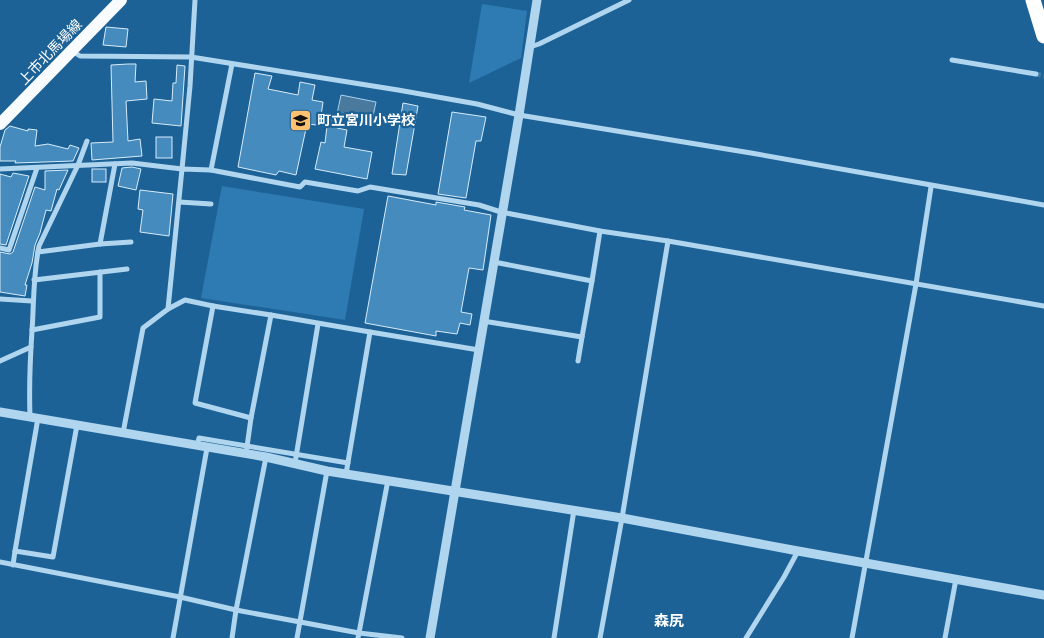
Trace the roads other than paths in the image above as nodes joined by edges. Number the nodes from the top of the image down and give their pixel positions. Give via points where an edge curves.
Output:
1 (122, 0) edge
2 (195, 0) edge
3 (537, 0) edge
4 (629, 0) edge
5 (1033, 0) edge
6 (1044, 36) edge
7 (530, 47) junction
8 (72, 51) junction
9 (191, 57) junction
10 (952, 60) dead end
11 (232, 64) junction
12 (1036, 74) tunnel mouth
13 (519, 115) junction
14 (0, 124) edge
15 (87, 141) dead end
16 (115, 164) junction
17 (78, 166) junction
18 (37, 168) junction
19 (182, 169) junction
20 (0, 170) edge
21 (211, 170) junction
22 (930, 186) junction
23 (179, 202) junction
24 (211, 204) dead end
25 (1044, 206) edge
26 (502, 212) junction
27 (600, 231) junction
28 (668, 241) junction
29 (131, 242) dead end
30 (100, 244) junction
31 (0, 248) edge
32 (38, 252) junction
33 (494, 262) junction
34 (127, 269) dead end
35 (100, 272) junction
36 (34, 280) junction
37 (592, 281) junction
38 (916, 284) junction
39 (0, 299) edge
40 (32, 301) junction
41 (213, 306) junction
42 (1044, 306) edge
43 (168, 309) junction
44 (271, 315) junction
45 (483, 321) junction
46 (318, 324) junction
47 (32, 330) junction
48 (370, 332) junction
49 (582, 337) junction
50 (31, 347) junction
51 (479, 350) junction
52 (578, 360) dead end
53 (0, 361) edge
54 (0, 412) edge
55 (34, 417) junction
56 (251, 418) junction
57 (77, 425) junction
58 (123, 433) junction
59 (197, 446) junction
60 (207, 448) junction
61 (247, 450) junction
62 (296, 453) junction
63 (266, 457) junction
64 (348, 463) junction
65 (295, 464) junction
66 (327, 471) junction
67 (346, 474) junction
68 (388, 480) junction
69 (454, 491) junction
70 (574, 510) junction
71 (622, 518) junction
72 (15, 551) junction
73 (798, 551) junction
74 (0, 562) edge
75 (866, 563) junction
76 (13, 565) junction
77 (956, 579) junction
78 (1044, 595) edge
79 (180, 597) junction
80 (236, 610) junction
81 (299, 620) junction
82 (359, 635) edge
83 (173, 638) edge
84 (232, 638) edge
85 (296, 638) edge
86 (402, 638) edge
87 (430, 638) edge
88 (554, 638) edge
89 (600, 638) edge
90 (746, 638) edge
91 (852, 638) edge
92 (945, 638) edge

1 - 8 main road, 上市北馬場線
2 - 9 street
3 - 7 street
4 - 7 street
5 - 6 highway
7 - 13 street
8 - 9 street via 80,56
8 - 14 main road, 上市北馬場線
9 - 11 street
9 - 19 street
10 - 12 street
11 - 13 street via 438,97
11 - 21 street
13 - 22 street
13 - 26 street
15 - 17 street
16 - 17 street
16 - 19 street
16 - 30 street
17 - 18 street
17 - 32 street
18 - 20 street
18 - 31 street via 9,250
19 - 21 street
19 - 23 street
21 - 26 street via 300,187 306,182 358,191 370,187 479,205
22 - 25 street
22 - 38 street
23 - 24 street
23 - 43 street
26 - 27 street
26 - 33 street
27 - 28 street
27 - 37 street
28 - 38 street
28 - 71 street
29 - 30 street
30 - 32 street
32 - 36 street
33 - 37 street
33 - 45 street
34 - 35 street
35 - 36 street
35 - 47 street via 100,317
36 - 40 street
37 - 49 street
38 - 42 street
38 - 75 street
39 - 40 street
40 - 47 street
41 - 43 street via 185,300
41 - 44 street
41 - 56 street via 195,403
43 - 58 street via 143,328
44 - 46 street
44 - 56 street
45 - 49 street
45 - 51 street
46 - 48 street
46 - 62 street
47 - 50 street
48 - 51 street
48 - 64 street
49 - 52 street
50 - 53 street
50 - 55 street
51 - 69 street
54 - 55 street
55 - 57 street
55 - 72 street
56 - 61 street
57 - 58 street
57 - 72 street via 53,558
58 - 59 street
59 - 60 street
59 - 61 street via 199,438
60 - 61 street
60 - 79 street
61 - 62 street
61 - 63 street
62 - 64 street
62 - 65 street
63 - 65 street
63 - 80 street
64 - 67 street
65 - 66 street
66 - 67 street
66 - 81 street
67 - 68 street
68 - 69 street
68 - 82 street
69 - 70 street
69 - 87 street
70 - 71 street
70 - 88 street
71 - 73 street
71 - 89 street
72 - 76 street
73 - 75 street
73 - 90 street
74 - 76 street
75 - 77 street
75 - 91 street
76 - 79 street
77 - 78 street
77 - 92 street
79 - 80 street
79 - 83 street
80 - 81 street
80 - 84 street
81 - 82 street
81 - 85 street
82 - 86 street

